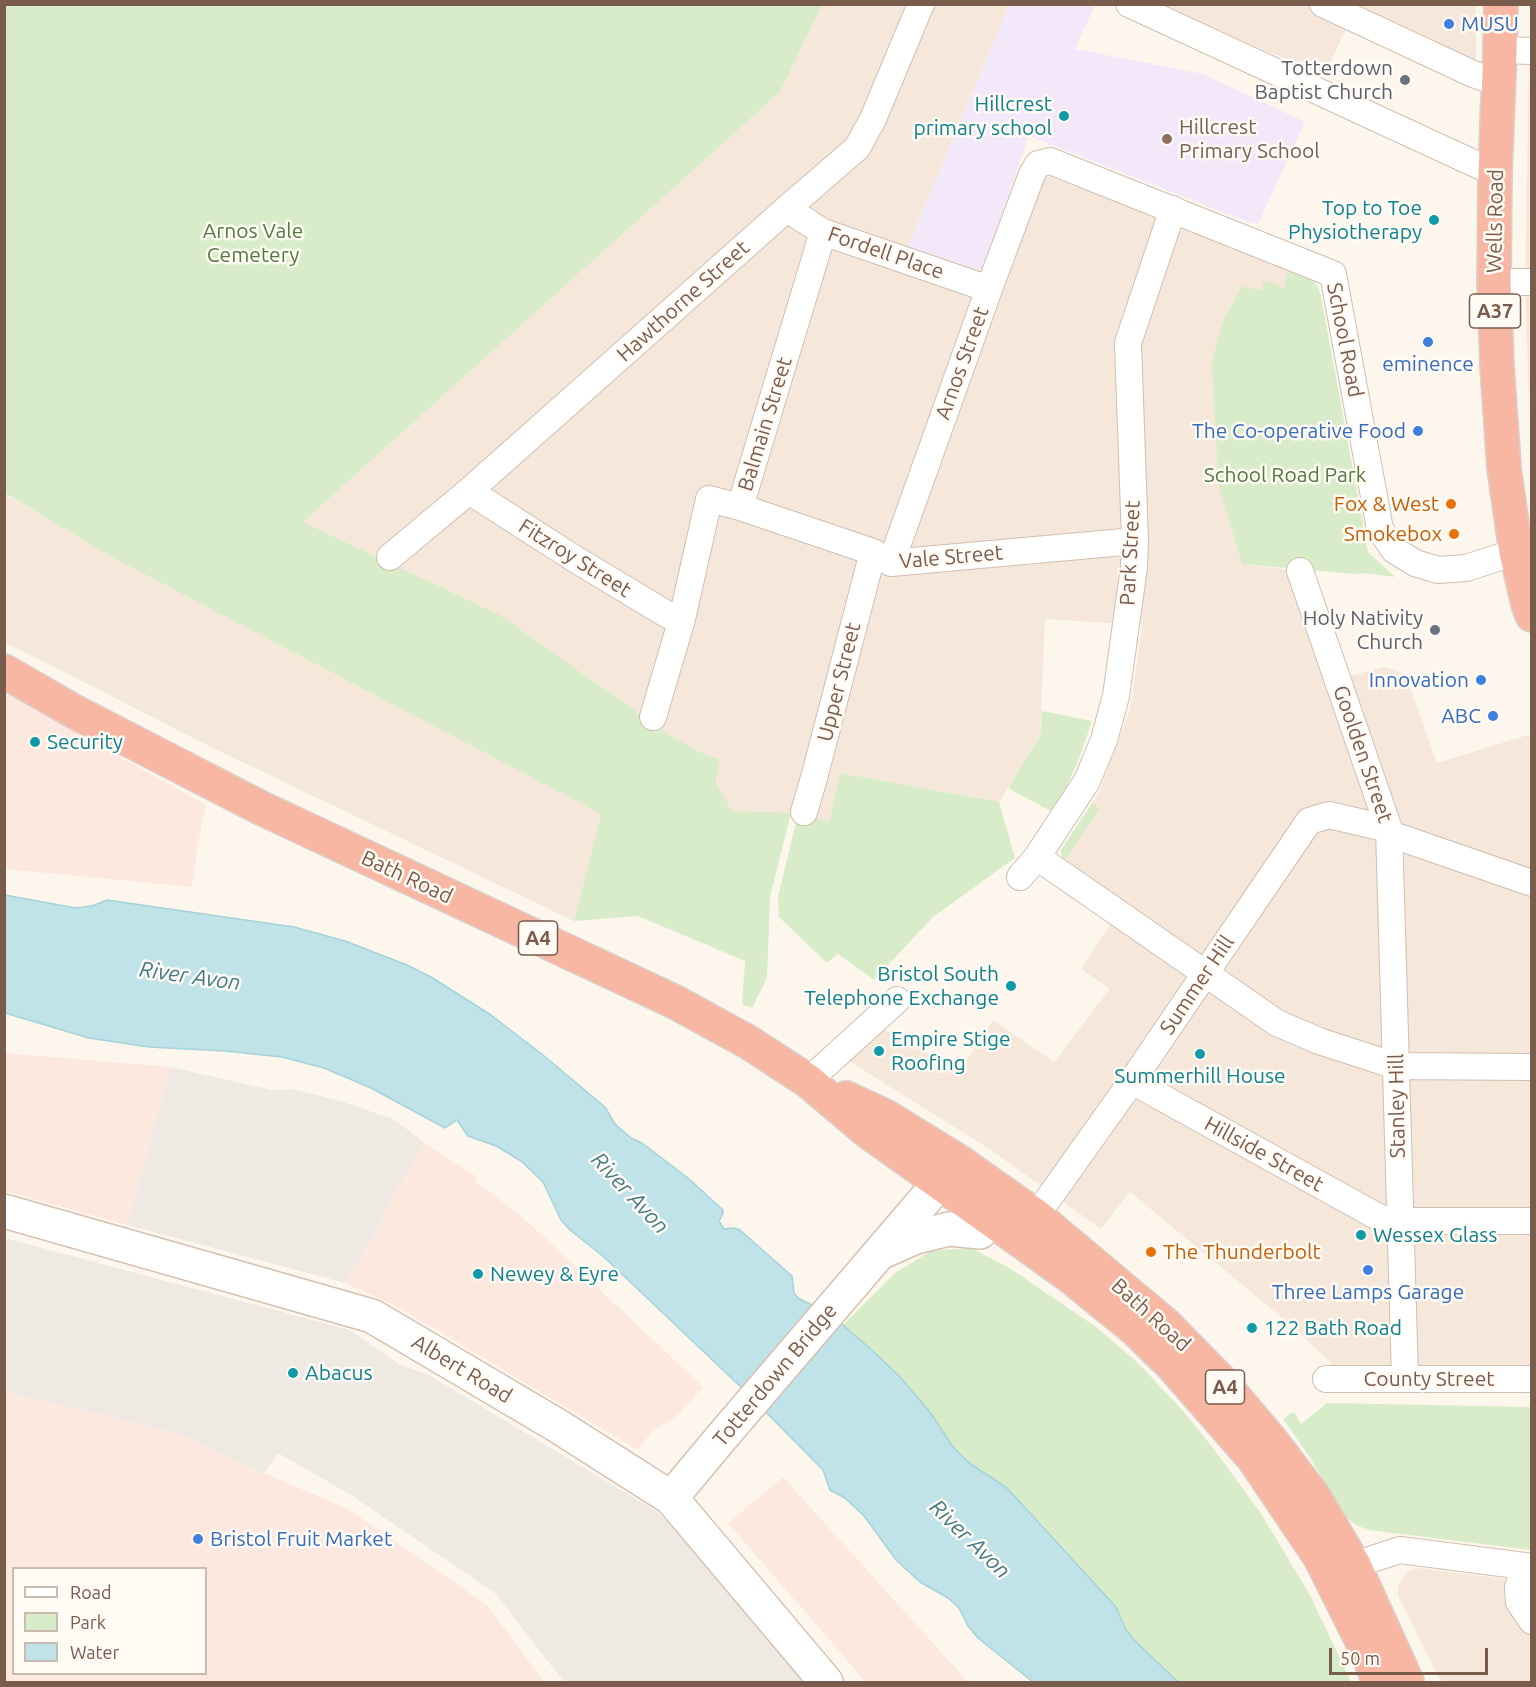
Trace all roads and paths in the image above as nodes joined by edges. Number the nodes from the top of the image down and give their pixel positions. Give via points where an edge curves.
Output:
1 (921, 4) edge
2 (1129, 4) edge
3 (1323, 4) edge
4 (1501, 4) edge
5 (1516, 51) edge
6 (1499, 83) junction
7 (1038, 164) joint
8 (1495, 173) junction
9 (790, 205) junction
10 (1173, 209) junction
11 (823, 232) junction
12 (1494, 282) junction
13 (1532, 282) edge
14 (989, 289) junction
15 (469, 491) junction
16 (740, 507) junction
17 (1520, 531) edge
18 (1135, 541) junction
19 (390, 557) dead end
20 (882, 557) junction
21 (1300, 571) dead end
22 (1532, 615) edge
23 (682, 620) junction
24 (4, 671) edge
25 (653, 717) dead end
26 (804, 812) dead end
27 (1390, 831) junction
28 (1037, 857) junction
29 (1020, 877) dead end
30 (1532, 883) edge
31 (1205, 972) junction
32 (897, 1000) dead end
33 (1396, 1066) junction
34 (1532, 1067) edge
35 (808, 1081) junction
36 (1132, 1081) junction
37 (949, 1172) junction
38 (4, 1211) edge
39 (1036, 1216) junction
40 (1399, 1221) junction
41 (1532, 1221) edge
42 (980, 1232) joint
43 (880, 1253) junction
44 (1135, 1329) junction
45 (1405, 1378) junction
46 (1326, 1379) dead end
47 (1532, 1379) edge
48 (671, 1498) junction
49 (1354, 1565) junction
50 (1528, 1566) edge
51 (1532, 1621) edge
52 (826, 1683) edge
53 (1379, 1683) edge
54 (1407, 1683) edge

1 - 9 street, Hawthorne Street via 857,148
2 - 8 street
3 - 6 street
4 - 5 highway, Wells Road / A37
5 - 6 highway, Wells Road / A37
6 - 8 highway, Wells Road / A37
7 - 10 street, School Road via 1050,161
7 - 14 street, Arnos Street
8 - 12 highway, Wells Road / A37
9 - 11 street, Fordell Place via 798,216
9 - 15 street, Hawthorne Street
10 - 17 street, School Road via 1334,274 1380,529 1394,550 1415,563 1438,570 1466,568
10 - 18 street, Park Street via 1128,343
11 - 14 street, Fordell Place
11 - 16 street, Balmain Street
12 - 13 street
12 - 17 highway, Wells Road / A37 via 1504,468
14 - 20 street, Arnos Street
15 - 19 street, Hawthorne Street
15 - 23 street, Fitzroy Street via 575,560
16 - 20 street, Vale Street
16 - 23 street, Balmain Street via 710,499
17 - 22 highway, Wells Road / A37
18 - 20 street, Vale Street
18 - 28 street, Park Street via 1116,696 1104,740 1087,781
20 - 26 street, Upper Street
21 - 27 street, Goolden Street
23 - 25 street, Balmain Street
24 - 35 highway, Bath Road / A4 via 261,808 675,1002
27 - 30 street, Summer Hill
27 - 31 street, Summer Hill via 1329,815 1309,821
27 - 33 street, Stanley Hill
28 - 29 street, Park Street
28 - 31 street
31 - 33 street via 1277,1023
31 - 36 street, Summer Hill
32 - 35 street
33 - 34 street
33 - 40 street, Stanley Hill
35 - 37 highway, Bath Road / A4 via 885,1116
36 - 39 street, Summer Hill
36 - 40 street, Hillside Street via 1380,1218
37 - 39 highway, Bath Road / A4
37 - 43 street, Totterdown Bridge
37 - 44 highway, Bath Road / A4 via 989,1217
38 - 48 street, Albert Road via 372,1316
39 - 49 highway, Bath Road / A4 via 1166,1325 1218,1378 1314,1497
40 - 41 street, Hillside Street
40 - 45 street, Stanley Hill
42 - 43 street, Totterdown Bridge via 949,1229 916,1237
42 - 44 highway, Bath Road / A4 via 1004,1242
43 - 48 street, Totterdown Bridge
44 - 53 highway, Bath Road / A4 via 1254,1459 1320,1557
45 - 46 street, County Street
45 - 47 street, County Street
48 - 52 street, Albert Road
49 - 50 street via 1400,1550
49 - 54 highway, Bath Road / A4
50 - 51 street via 1518,1588 1519,1602

